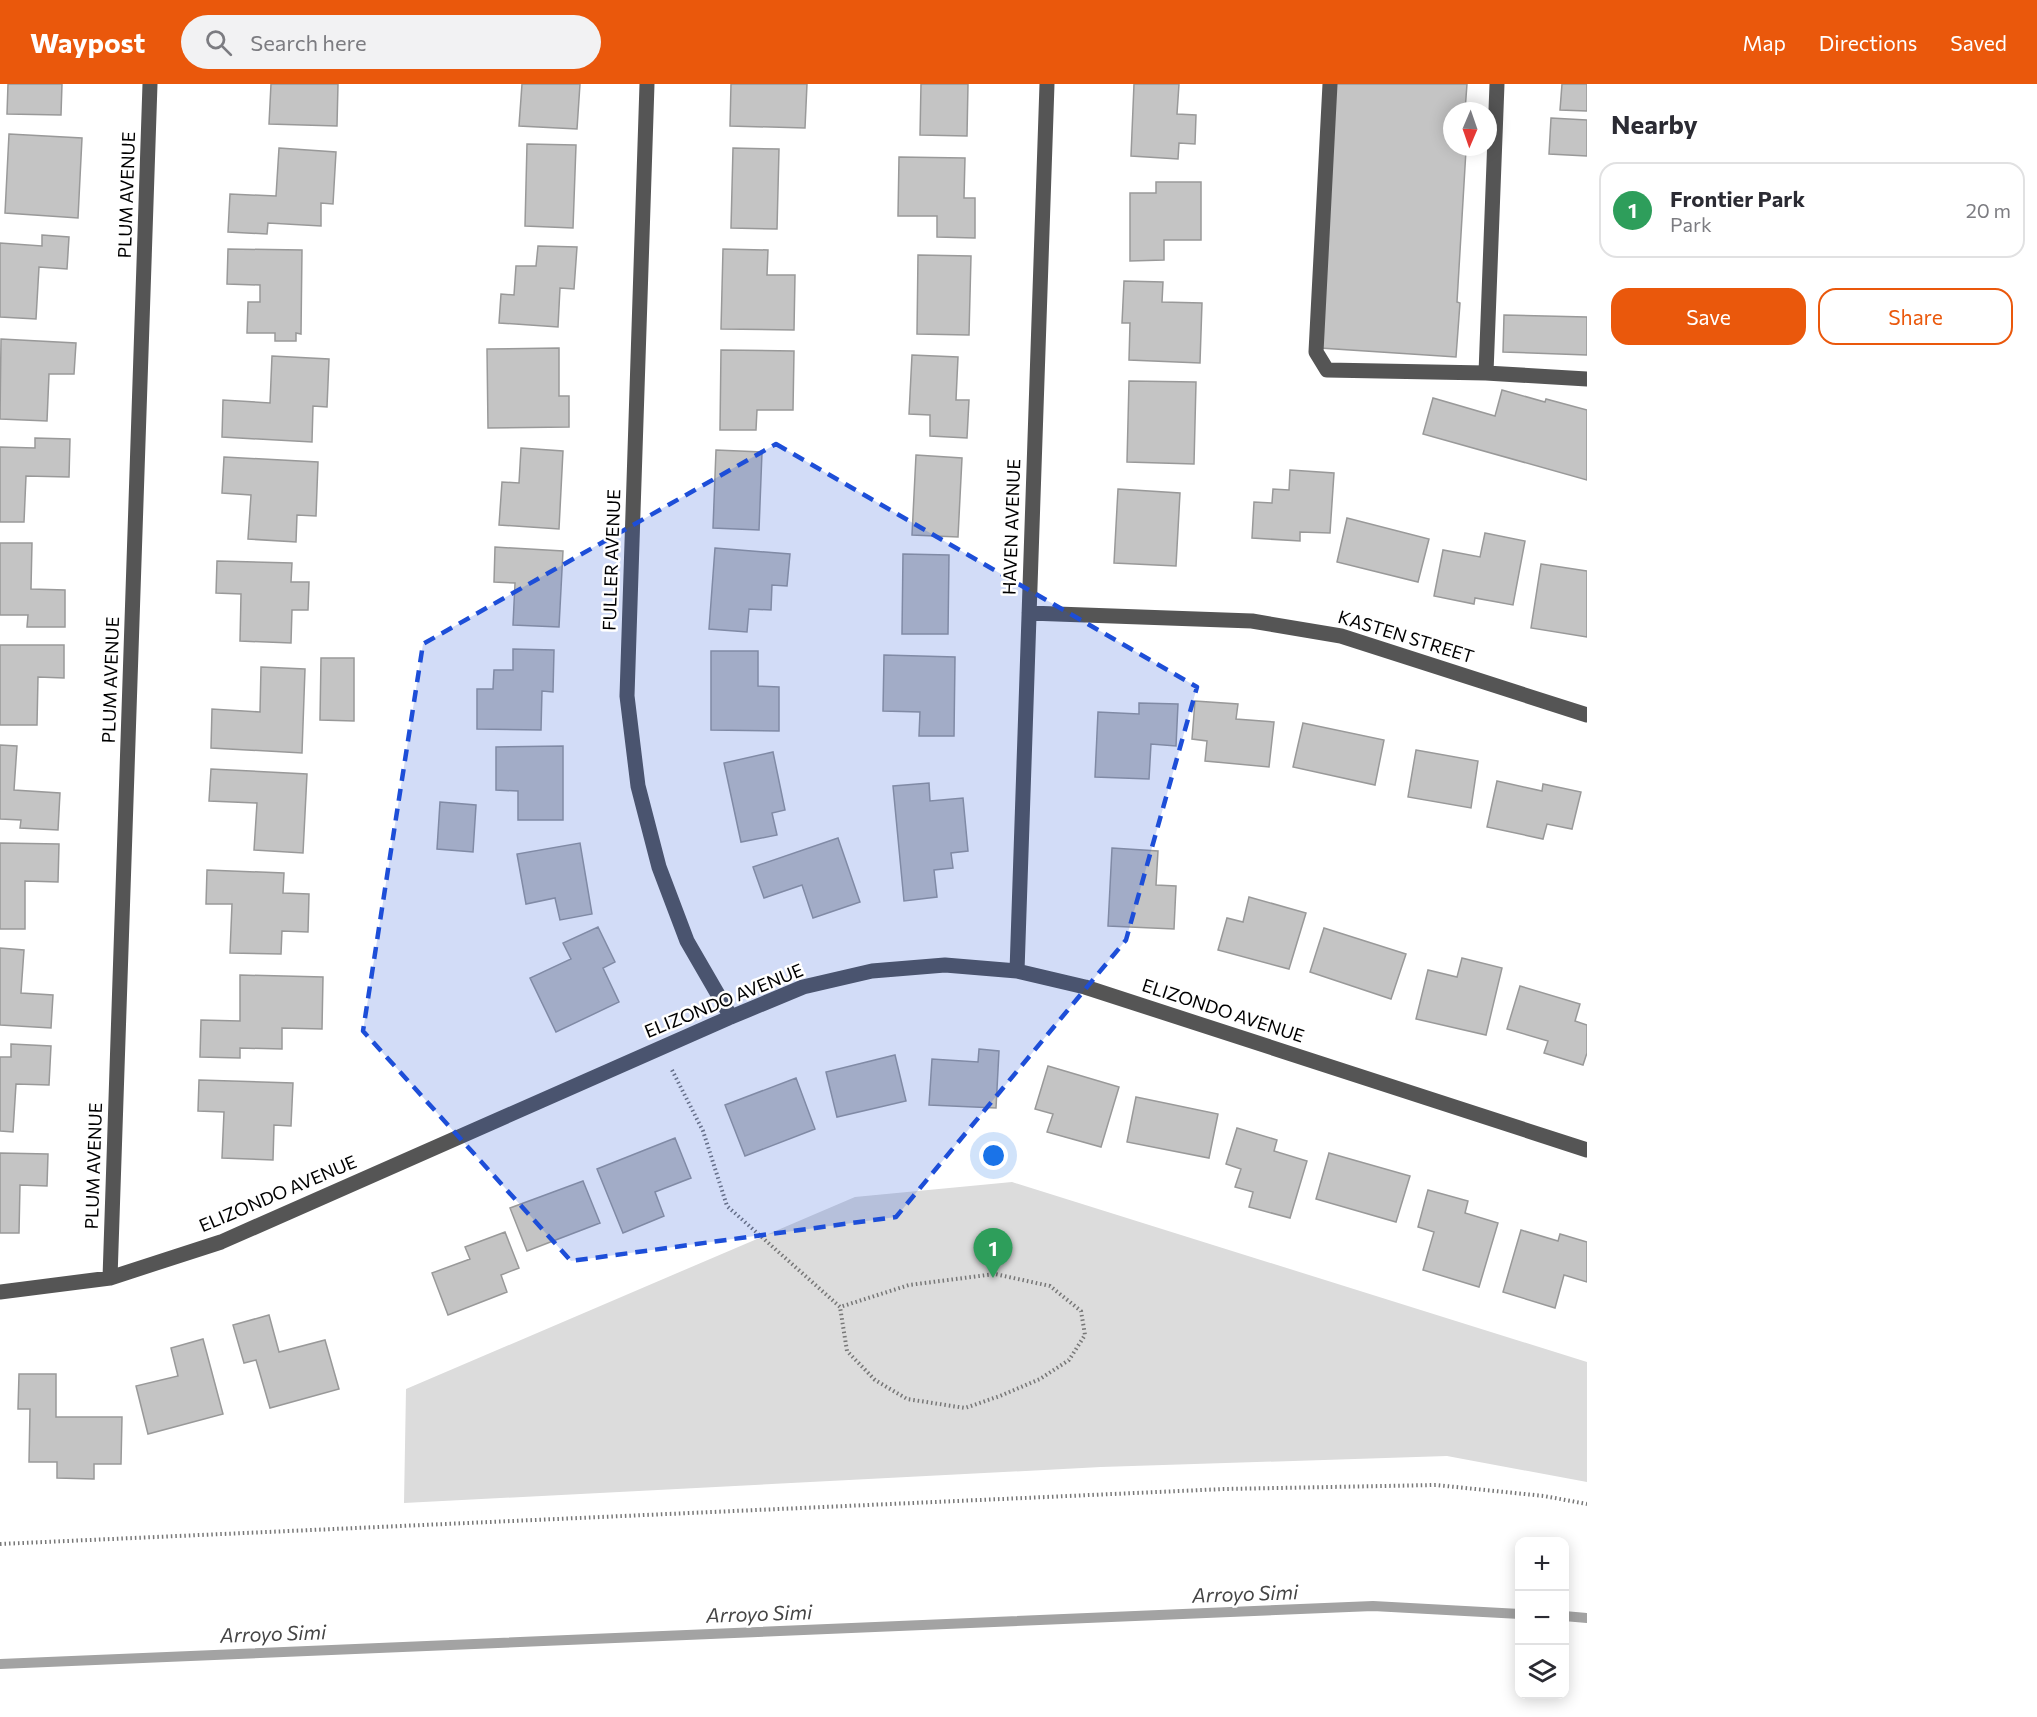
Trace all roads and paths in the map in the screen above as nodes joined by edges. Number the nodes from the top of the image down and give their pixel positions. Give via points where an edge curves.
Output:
1 (150, 84) edge
2 (647, 84) edge
3 (1047, 84) edge
4 (1330, 84) edge
5 (1497, 84) edge
6 (1486, 373) junction
7 (1587, 379) edge
8 (1029, 614) junction
9 (1587, 715) edge
10 (1017, 970) junction
11 (731, 1017) junction
12 (660, 1048) junction
13 (1587, 1150) edge
14 (110, 1278) junction
15 (0, 1292) edge
16 (840, 1307) junction
17 (1587, 1504) edge
18 (0, 1544) edge

1 - 14 street, PLUM AVENUE
2 - 11 street, FULLER AVENUE via 627,696 638,786 659,867 687,940
3 - 8 street, HAVEN AVENUE
4 - 6 street via 1316,352 1326,370
5 - 6 street
6 - 7 street
8 - 9 street, KASTEN STREET via 1252,621 1341,636
8 - 10 street, HAVEN AVENUE
10 - 11 street, ELIZONDO AVENUE via 945,965 872,970 803,987
10 - 13 street, ELIZONDO AVENUE via 1085,987
11 - 12 street, ELIZONDO AVENUE
12 - 14 street, ELIZONDO AVENUE via 221,1242
12 - 16 path via 703,1131 727,1206
14 - 15 street, ELIZONDO AVENUE
16 - 16 path via 909,1285 995,1274 1050,1286 1081,1311 1085,1335 1069,1360 1040,1379 965,1407 907,1399 875,1380 847,1351
17 - 18 path via 1436,1485 1224,1489

